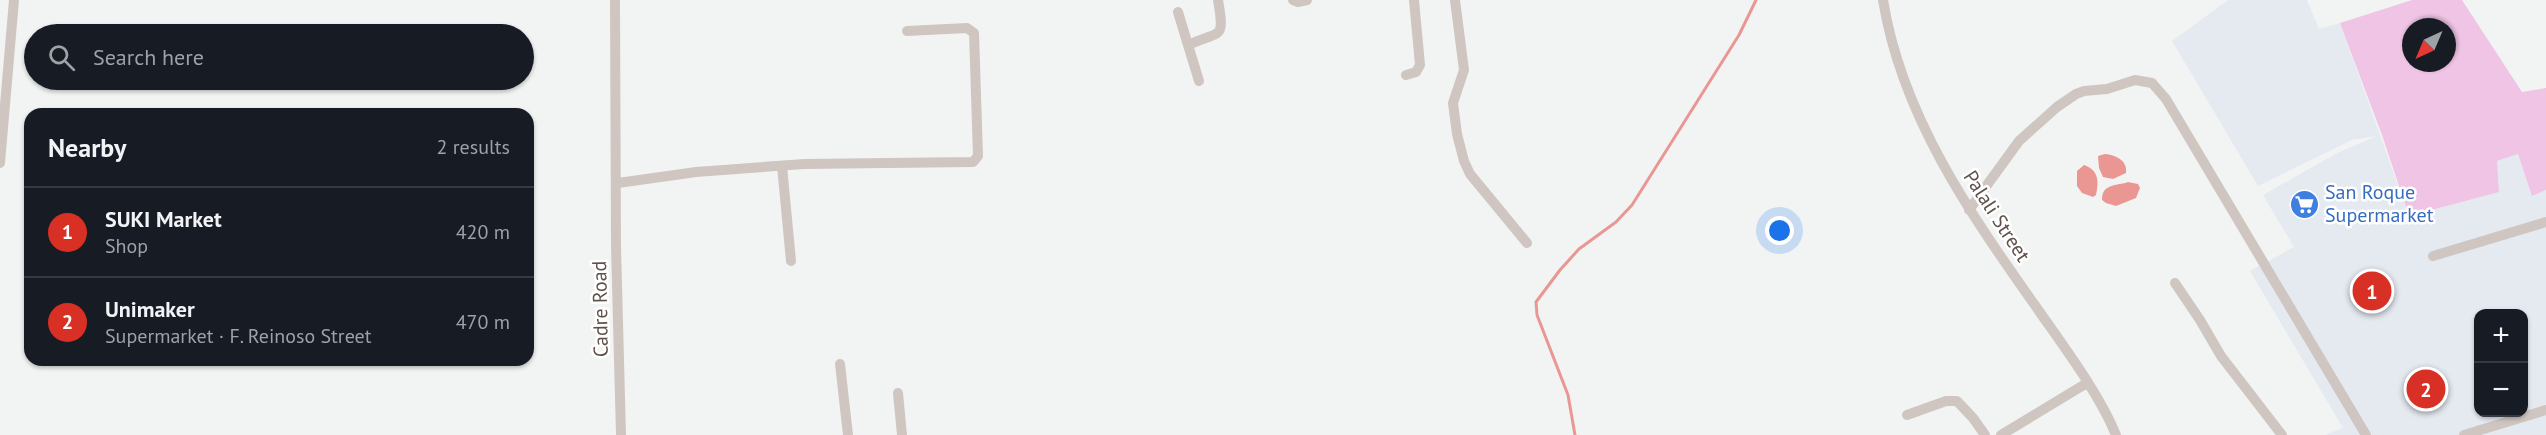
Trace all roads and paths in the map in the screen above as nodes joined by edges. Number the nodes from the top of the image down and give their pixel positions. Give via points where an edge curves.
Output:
1 (14, 0) edge
2 (615, 0) edge
3 (1218, 0) edge
4 (1293, 0) edge
5 (1307, 0) edge
6 (1414, 0) edge
7 (1455, 0) edge
8 (1883, 0) edge
9 (1178, 12) dead end
10 (907, 31) dead end
11 (1188, 45) junction
12 (1406, 75) dead end
13 (1199, 81) dead end
14 (0, 163) edge
15 (782, 166) junction
16 (618, 183) junction
17 (1969, 210) junction
18 (2546, 222) edge
19 (1527, 243) dead end
20 (2433, 256) dead end
21 (791, 261) dead end
22 (2175, 283) dead end
23 (840, 364) dead end
24 (2086, 383) junction
25 (898, 393) dead end
26 (2546, 410) edge
27 (1907, 415) dead end
28 (621, 435) edge
29 (848, 435) edge
30 (902, 435) edge
31 (1985, 435) edge
32 (2001, 435) edge
33 (2116, 435) edge
34 (2282, 435) edge
35 (2366, 435) edge
36 (2464, 435) edge

1 - 14 street
2 - 16 street, Cadre Road
3 - 11 street via 1220,32
4 - 5 street
6 - 12 street via 1420,65 1416,72
7 - 19 street via 1464,70 1453,104 1464,161 1470,174
8 - 17 street, Palali Street via 1903,74 1925,132
9 - 11 street
10 - 15 street via 967,28 974,33 976,159 967,164
11 - 13 street
15 - 16 street
15 - 21 street
16 - 28 street, Cadre Road
17 - 24 street, Palali Street
17 - 35 street via 2019,141 2057,107 2084,91 2135,80 2152,82 2166,99
18 - 20 street
22 - 34 street via 2221,356
23 - 29 street
24 - 32 street
24 - 33 street, Palali Street
25 - 30 street
26 - 36 street
27 - 31 street via 1957,401

